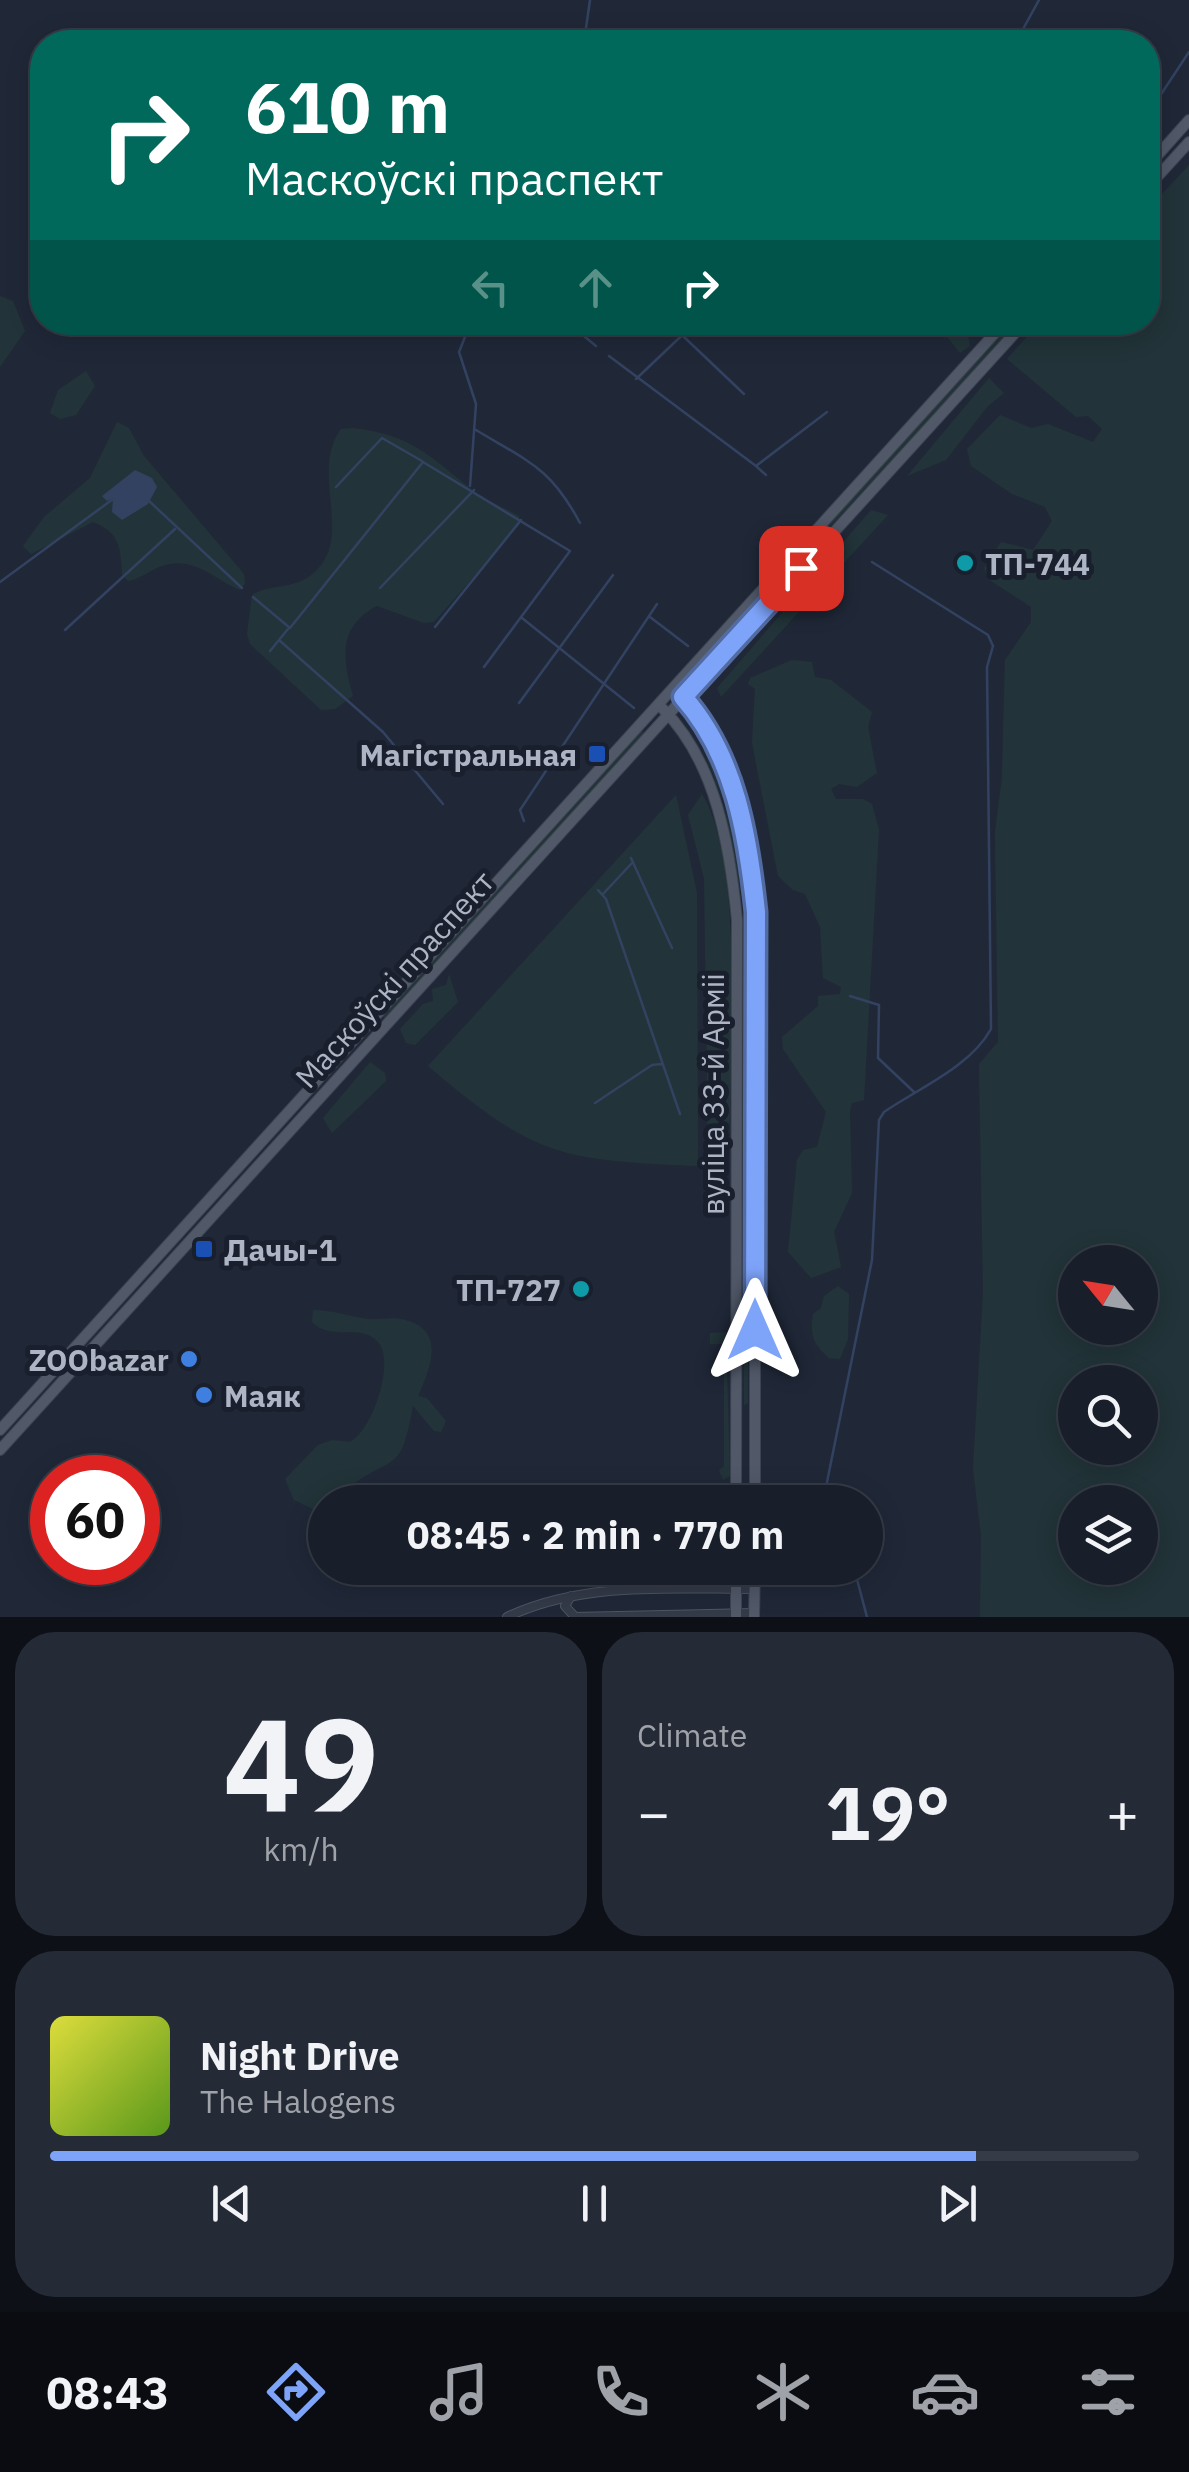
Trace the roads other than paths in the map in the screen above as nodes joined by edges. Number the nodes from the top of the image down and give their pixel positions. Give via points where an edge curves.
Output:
1 (1189, 120) edge
2 (1189, 142) edge
3 (1160, 153) edge
4 (1160, 175) edge
5 (993, 335) edge
6 (1013, 335) edge
7 (674, 688) junction
8 (683, 697) junction
9 (658, 705) junction
10 (668, 714) junction
11 (37, 1389) junction
12 (47, 1398) junction
13 (736, 1401) junction
14 (755, 1402) junction
15 (755, 1420) junction
16 (736, 1421) junction
17 (0, 1430) edge
18 (0, 1450) edge
19 (736, 1485) edge
20 (755, 1485) edge
21 (735, 1585) edge
22 (755, 1585) edge
23 (735, 1589) junction
24 (755, 1589) junction
25 (571, 1596) junction
26 (549, 1600) junction
27 (754, 1615) edge
28 (736, 1616) edge
29 (507, 1617) edge
30 (559, 1617) edge
31 (575, 1617) edge

1 - 3 main road
2 - 4 main road
5 - 7 main road, Маскоўскі праспект
6 - 8 main road, Маскоўскі праспект
7 - 8 main road, вуліца 33-й Арміі
7 - 9 main road, Маскоўскі праспект
8 - 10 main road, Маскоўскі праспект
8 - 14 main road, вуліца 33-й Арміі via 708,725 742,820 756,912
9 - 10 main road, вуліца 33-й Арміі
9 - 11 main road, Маскоўскі праспект
10 - 12 main road, Маскоўскі праспект
10 - 13 main road, вуліца 33-й Арміі via 688,734 712,792 733,876
11 - 12 main road
11 - 17 main road, Маскоўскі праспект
12 - 18 main road, Маскоўскі праспект
13 - 14 main road via 745,1409
13 - 16 main road, вуліца 33-й Арміі
14 - 15 main road, вуліца 33-й Арміі
15 - 16 main road via 746,1412
15 - 20 main road, вуліца 33-й Арміі
16 - 19 main road, вуліца 33-й Арміі
21 - 23 main road
22 - 24 main road
23 - 24 street
23 - 25 street
23 - 28 main road
24 - 27 main road
25 - 26 street
25 - 31 street via 564,1606
26 - 29 street
26 - 30 street via 559,1606
27 - 28 street
28 - 31 street

